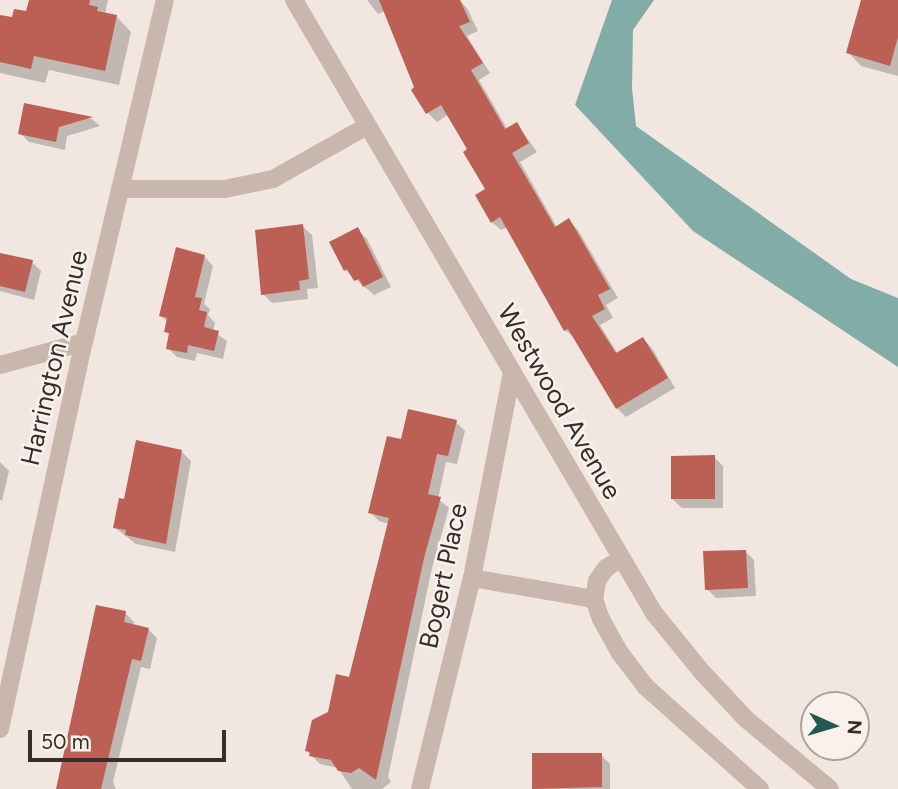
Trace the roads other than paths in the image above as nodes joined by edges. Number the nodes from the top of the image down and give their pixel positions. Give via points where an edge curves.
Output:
1 (165, 0) edge
2 (294, 0) edge
3 (368, 126) junction
4 (120, 189) junction
5 (85, 342) junction
6 (0, 365) edge
7 (512, 373) junction
8 (620, 559) junction
9 (472, 578) junction
10 (594, 599) junction
11 (0, 729) edge
12 (420, 789) edge
13 (760, 789) edge
14 (830, 789) edge

1 - 4 street, Harrington Avenue
2 - 3 street, Westwood Avenue
3 - 4 street via 273,179 225,189
3 - 7 street, Westwood Avenue
4 - 5 street, Harrington Avenue
5 - 6 street
5 - 11 street, Harrington Avenue
7 - 8 street, Westwood Avenue
7 - 9 street, Bogert Place
8 - 10 street via 597,581
8 - 14 street, Westwood Avenue via 702,673 746,719
9 - 10 street
9 - 12 street, Bogert Place
10 - 13 street via 620,653 646,687

